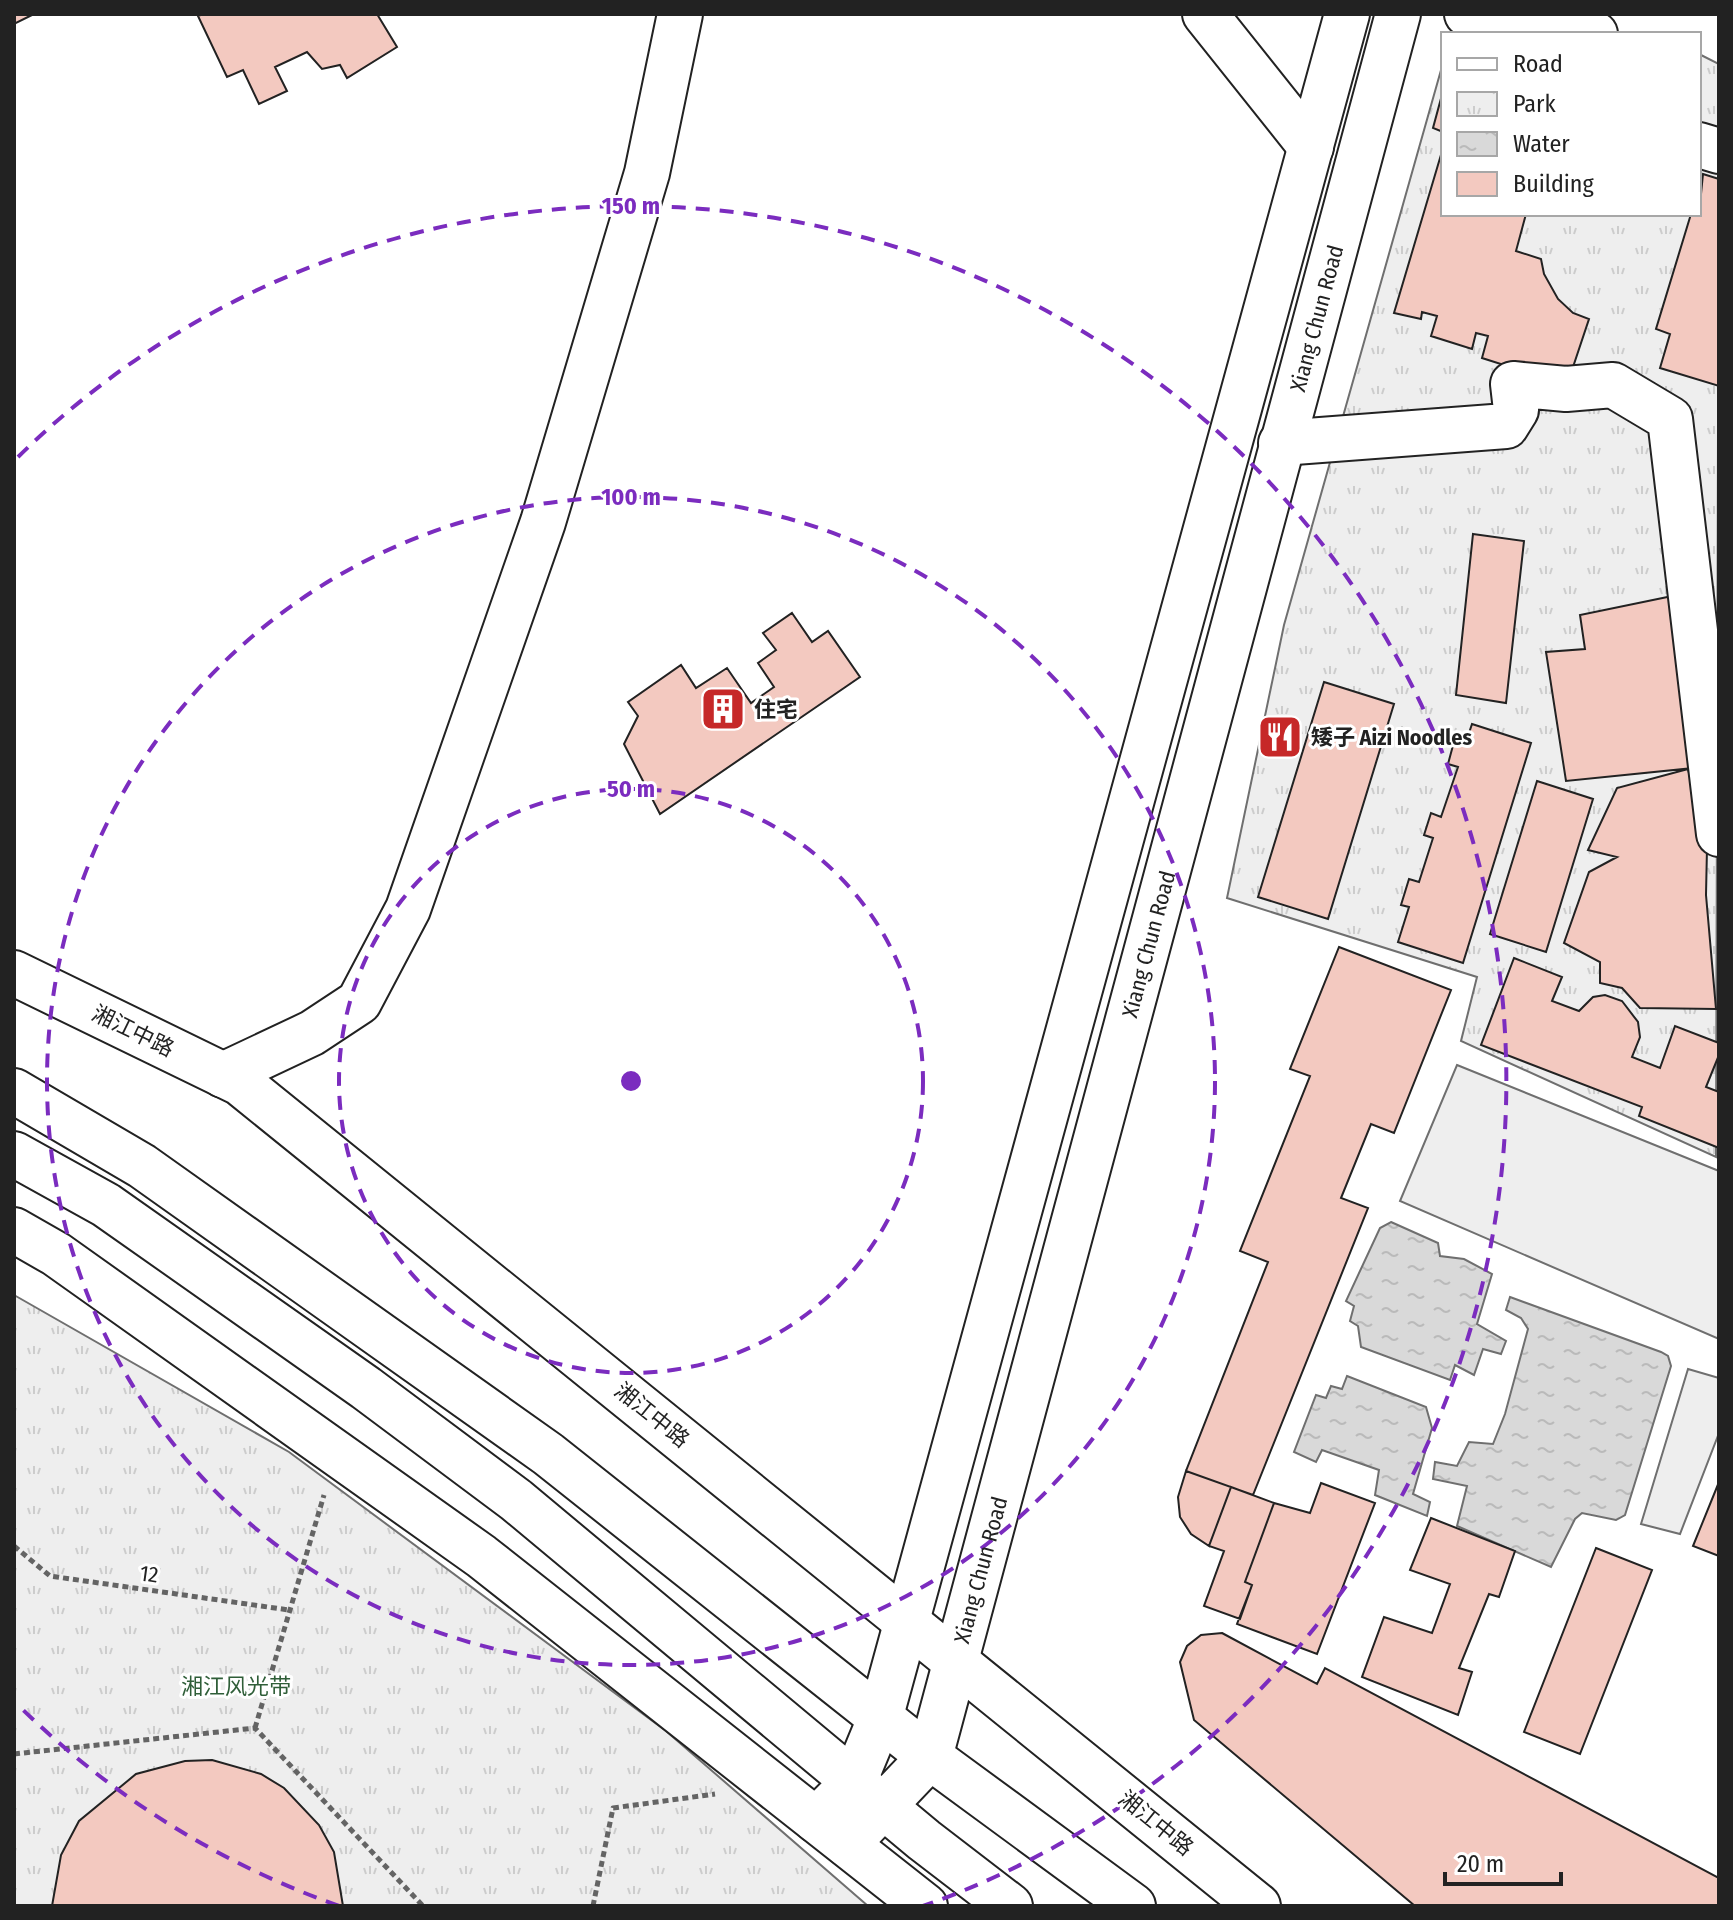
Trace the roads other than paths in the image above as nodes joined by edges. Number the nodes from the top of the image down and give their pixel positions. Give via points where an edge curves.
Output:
1 (680, 14) edge
2 (1205, 14) edge
3 (1347, 14) edge
4 (1398, 14) edge
5 (1467, 14) edge
6 (1582, 32) edge
7 (1311, 147) junction
8 (1281, 443) junction
9 (1719, 834) edge
10 (14, 973) edge
11 (223, 1075) junction
12 (14, 1091) edge
13 (14, 1154) edge
14 (14, 1230) edge
15 (907, 1622) junction
16 (955, 1661) junction
17 (880, 1719) junction
18 (930, 1757) junction
19 (868, 1794) junction
20 (831, 1832) junction
21 (925, 1906) edge
22 (1010, 1906) edge
23 (1133, 1906) edge
24 (1258, 1906) edge

1 - 11 street via 647,173 543,522 408,909 359,1002 312,1033
2 - 7 street
3 - 7 street
4 - 8 street, Xiang Chun Road
5 - 6 street
7 - 15 street
8 - 9 street via 1506,426 1516,410 1513,384 1566,389 1613,385 1670,419
8 - 16 street, Xiang Chun Road
10 - 11 street, 湘江中路
11 - 15 street, 湘江中路 via 240,1083
12 - 17 street via 142,1166 548,1454
13 - 19 street via 106,1205 479,1472
14 - 20 street via 56,1254 481,1556
15 - 16 street, 湘江中路
15 - 17 street
16 - 18 street, Xiang Chun Road
16 - 24 street, 湘江中路
17 - 18 street
17 - 19 street
18 - 19 street
18 - 23 street
19 - 20 street
19 - 22 street
20 - 21 street

